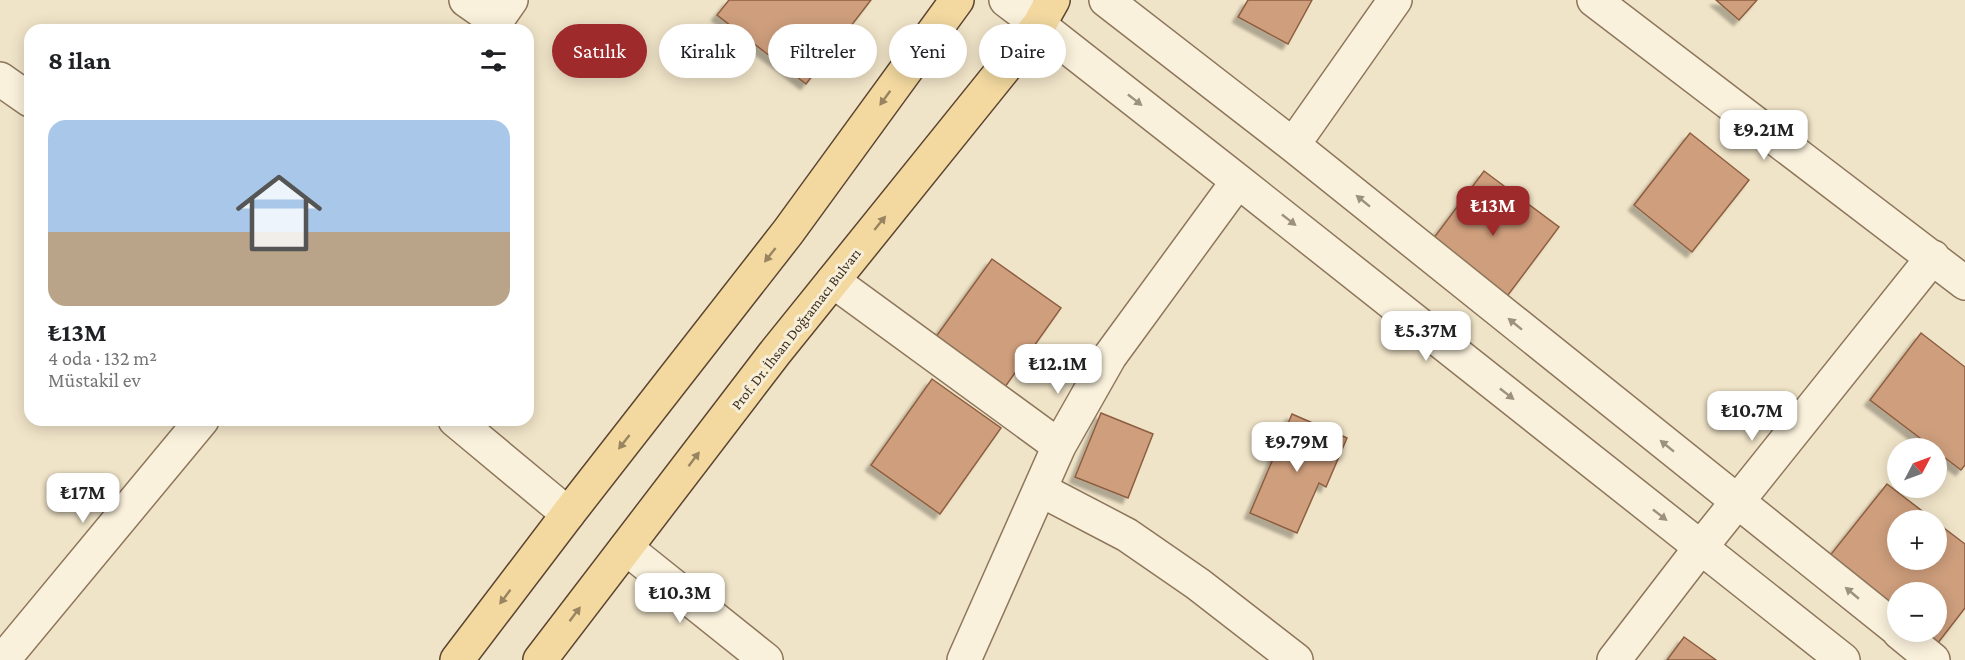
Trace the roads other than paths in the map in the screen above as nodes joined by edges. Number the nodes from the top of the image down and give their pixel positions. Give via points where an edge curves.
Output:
1 (466, 0) edge
2 (957, 0) edge
3 (1006, 0) edge
4 (1107, 0) edge
5 (1395, 0) edge
6 (1594, 0) edge
7 (1046, 13) edge
8 (499, 17) edge
9 (0, 79) edge
10 (24, 96) edge
11 (1293, 145) junction
12 (1239, 181) junction
13 (1933, 257) junction
14 (833, 281) junction
15 (1965, 283) edge
16 (197, 426) edge
17 (462, 426) edge
18 (1059, 446) junction
19 (1041, 490) junction
20 (1737, 502) junction
21 (568, 514) junction
22 (1701, 547) junction
23 (626, 548) junction
24 (1887, 622) edge
25 (1911, 642) edge
26 (3, 660) edge
27 (457, 660) edge
28 (540, 660) edge
29 (766, 660) edge
30 (964, 660) edge
31 (1296, 660) edge
32 (1614, 660) edge
33 (1843, 660) edge
34 (1933, 660) edge

1 - 8 street
2 -> 21 main road via 788,232
3 - 7 street
4 - 11 street
5 - 11 street
6 - 13 street
7 -> 12 street
14 -> 7 main road, Prof. Dr. İhsan Doğramacı Bulvarı
9 - 10 street
20 -> 11 street
12 - 18 street via 1110,356
12 -> 22 street
13 - 15 street
13 - 20 street
14 - 18 street
23 -> 14 main road, Prof. Dr. İhsan Doğramacı Bulvarı
16 - 26 street
17 - 21 street
18 - 19 street
19 - 30 street
19 - 31 street via 1127,535
20 - 22 street
24 -> 20 street
21 -> 27 main road
22 - 32 street
22 - 33 street
28 -> 23 main road, Prof. Dr. İhsan Doğramacı Bulvarı
23 - 29 street
25 - 34 street

